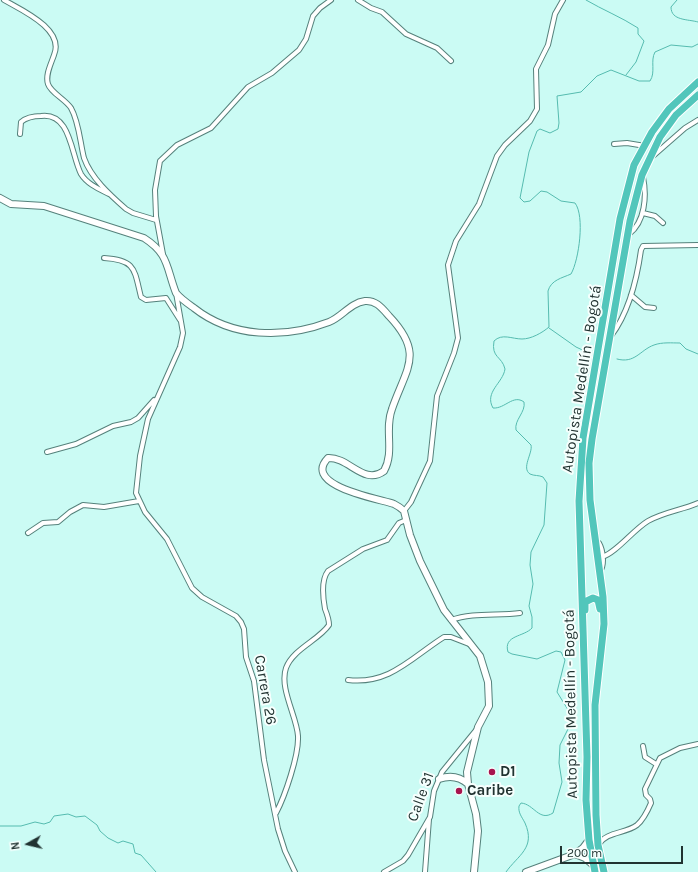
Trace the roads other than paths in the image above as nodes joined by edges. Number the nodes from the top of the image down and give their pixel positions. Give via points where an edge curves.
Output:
1 (4, 0) edge
2 (331, 0) edge
3 (358, 0) edge
4 (563, 0) edge
5 (450, 61) dead end
6 (698, 82) edge
7 (698, 95) edge
8 (698, 120) edge
9 (20, 134) dead end
10 (614, 144) dead end
11 (645, 146) junction
12 (647, 161) junction
13 (642, 175) junction
14 (112, 196) junction
15 (0, 198) edge
16 (643, 213) junction
17 (156, 220) junction
18 (663, 223) dead end
19 (629, 234) junction
20 (698, 245) edge
21 (163, 254) junction
22 (104, 258) dead end
23 (176, 292) junction
24 (631, 295) junction
25 (654, 308) dead end
26 (182, 323) junction
27 (611, 336) junction
28 (158, 395) junction
29 (47, 452) dead end
30 (139, 501) junction
31 (698, 504) edge
32 (404, 511) junction
33 (406, 520) junction
34 (28, 533) dead end
35 (596, 542) junction
36 (602, 557) junction
37 (599, 572) junction
38 (520, 613) dead end
39 (451, 620) junction
40 (582, 641) junction
41 (473, 645) junction
42 (602, 654) junction
43 (348, 680) dead end
44 (478, 727) junction
45 (698, 744) edge
46 (643, 746) dead end
47 (656, 764) junction
48 (439, 779) junction
49 (468, 784) junction
50 (276, 813) junction
51 (430, 816) junction
52 (589, 840) junction
53 (598, 845) junction
54 (576, 854) junction
55 (594, 868) edge
56 (295, 872) edge
57 (384, 872) edge
58 (425, 872) edge
59 (474, 872) edge
60 (526, 872) edge
61 (604, 872) edge

1 - 14 street via 40,20 54,37 56,51 49,69 49,86 72,110 89,171
2 - 17 street via 313,16 306,39 299,50 272,73 248,87 211,128 177,145 160,161 156,190
3 - 5 street via 382,12 406,34 437,48
4 - 32 street via 555,14 546,51 536,69 537,109 530,121 497,156 479,204 456,241 449,262 448,272 458,338 437,396 430,461
6 - 11 highway, Autopista Medellín - Bogotá via 669,109
7 - 12 highway, Autopista Medellín - Bogotá via 676,116 660,137
8 - 12 street via 672,138
9 - 14 street via 21,122 28,117 44,115 56,119 64,127 81,174 90,184
10 - 11 street
11 - 40 highway, Autopista Medellín - Bogotá via 634,165 620,219 583,438 579,501
12 - 13 highway, Autopista Medellín - Bogotá
13 - 16 street via 645,188
13 - 19 highway, Autopista Medellín - Bogotá
14 - 17 street via 133,213
15 - 21 main road via 11,204 44,206 137,236 155,245
16 - 18 street via 655,216
16 - 19 street
17 - 21 street
19 - 27 highway, Autopista Medellín - Bogotá
20 - 24 street via 645,245 641,250 637,281
21 - 23 main road
22 - 26 street via 122,259 129,263 135,273 141,297 146,300 166,298
23 - 26 street
23 - 32 main road via 197,311 216,323 233,329 264,333 280,334 328,322 338,318 359,302 367,301 380,306 402,332 410,352 408,370 391,411 390,455 387,465 380,474 368,475 361,474 335,458 330,458 323,470 326,477 340,488 393,504
24 - 25 street via 645,307
24 - 27 street
26 - 28 street via 180,347
27 - 35 highway, Autopista Medellín - Bogotá via 589,463 590,500
28 - 29 street via 138,418 131,422 113,426 76,444
28 - 30 street via 148,419 136,478
30 - 34 street via 104,507 83,505 58,522 43,523
30 - 50 street, Carrera 26 via 167,539 192,588 242,622 246,657 254,681 264,760
31 - 36 street via 648,521
32 - 33 main road
33 - 39 main road via 414,548
33 - 50 street via 399,523 387,540 363,549 326,574 325,605 329,625 304,646 285,671 288,699 298,742 282,801
35 - 36 street via 600,545
35 - 37 highway, Autopista Medellín - Bogotá
36 - 37 street via 603,566
37 - 42 highway, Autopista Medellín - Bogotá via 604,611
38 - 39 street via 469,616
39 - 41 main road
40 - 42 highway via 586,633 585,602 595,598 600,606 598,646
40 - 52 highway, Autopista Medellín - Bogotá
41 - 43 street via 444,637 398,670 374,679
41 - 44 main road via 483,662 490,693 487,712
42 - 53 highway, Autopista Medellín - Bogotá via 595,723
44 - 48 street, Calle 31
44 - 49 main road via 468,763
45 - 47 street via 666,754
46 - 47 street via 645,757
47 - 53 street via 646,783 645,792 651,803 641,821 635,826 604,838
48 - 49 main road via 458,777
48 - 51 street, Calle 31
49 - 59 main road via 478,831
50 - 56 street, Carrera 26 via 285,851
51 - 57 street, Calle 31 via 408,855
51 - 58 street
52 - 54 main road
52 - 55 highway, Autopista Medellín - Bogotá
53 - 61 highway, Autopista Medellín - Bogotá
54 - 55 main road via 585,858
54 - 60 main road

